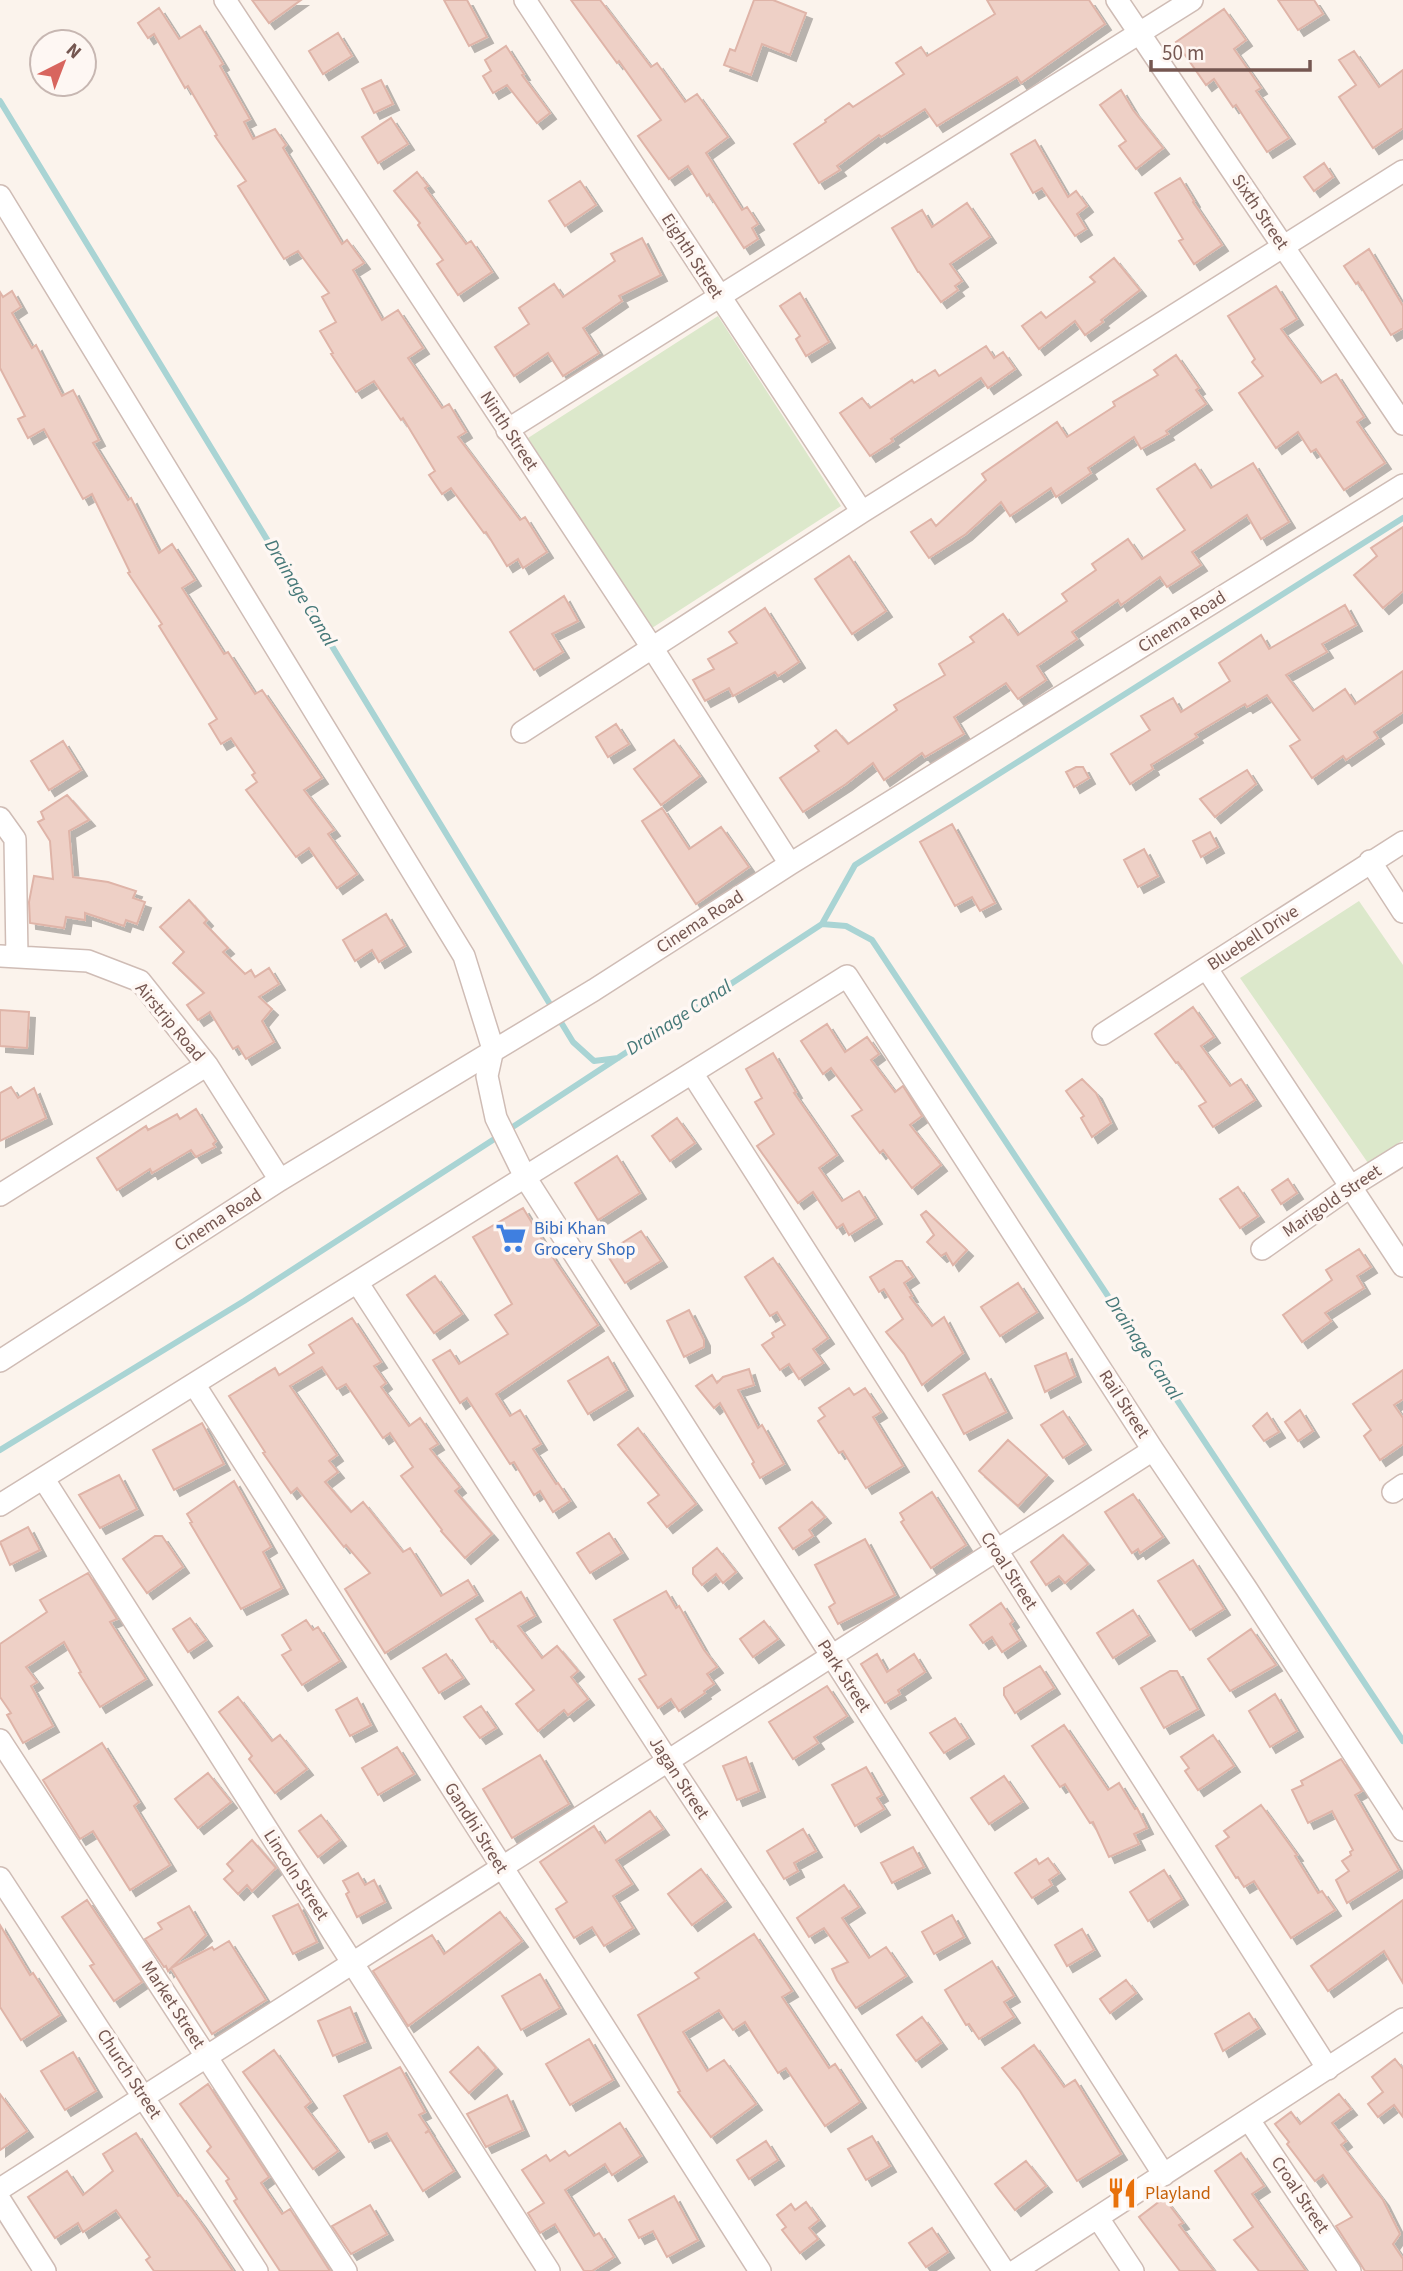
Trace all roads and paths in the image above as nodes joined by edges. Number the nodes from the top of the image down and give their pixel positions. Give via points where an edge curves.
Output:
1 (225, 0) edge
2 (525, 0) edge
3 (1117, 0) edge
4 (1192, 0) edge
5 (1139, 33) junction
6 (1403, 172) edge
7 (0, 196) edge
8 (1284, 248) junction
9 (719, 297) junction
10 (1403, 424) edge
11 (507, 429) junction
12 (1403, 485) edge
13 (862, 512) junction
14 (653, 649) junction
15 (523, 732) dead end
16 (0, 818) edge
17 (1403, 842) edge
18 (1370, 861) junction
19 (790, 864) junction
20 (1403, 912) edge
21 (8, 956) edge
22 (1207, 969) junction
23 (1103, 1034) dead end
24 (493, 1049) junction
25 (207, 1065) junction
26 (692, 1073) junction
27 (1403, 1154) edge
28 (525, 1177) junction
29 (280, 1180) junction
30 (1350, 1187) junction
31 (0, 1195) edge
32 (1262, 1249) dead end
33 (1403, 1266) edge
34 (357, 1282) junction
35 (0, 1361) edge
36 (194, 1384) junction
37 (1153, 1450) junction
38 (43, 1478) junction
39 (0, 1505) edge
40 (996, 1551) junction
41 (831, 1657) junction
42 (0, 1740) edge
43 (668, 1761) junction
44 (1403, 1830) edge
45 (502, 1868) junction
46 (0, 1878) edge
47 (352, 1964) junction
48 (1403, 2019) edge
49 (206, 2057) junction
50 (1328, 2069) junction
51 (144, 2097) junction
52 (1249, 2120) junction
53 (1164, 2175) junction
54 (0, 2189) edge
55 (0, 2200) edge
56 (1098, 2218) junction
57 (45, 2271) edge
58 (257, 2271) edge
59 (346, 2271) edge
60 (549, 2271) edge
61 (760, 2271) edge
62 (1004, 2271) edge
63 (1015, 2271) edge
64 (1133, 2271) edge
65 (1350, 2271) edge

1 - 11 street, Ninth Street
2 - 9 street, Eighth Street
3 - 5 street, Sixth Street
4 - 5 street
5 - 8 street, Sixth Street
5 - 9 street
6 - 8 street
7 - 24 street via 464,956
8 - 10 street, Sixth Street
8 - 13 street
9 - 11 street
9 - 13 street, Eighth Street
11 - 14 street, Ninth Street
12 - 19 street, Cinema Road
13 - 14 street
14 - 15 street
14 - 19 street, Ninth Street
16 - 21 street via 15,839
17 - 18 street, Bluebell Drive
18 - 20 street
18 - 22 street, Bluebell Drive
19 - 24 street, Cinema Road
21 - 25 street, Airstrip Road via 88,961 140,981
22 - 23 street, Bluebell Drive
22 - 30 street
24 - 28 street, Park Street via 487,1076 496,1118
24 - 29 street, Cinema Road
25 - 29 street, Airstrip Road
25 - 31 street
26 - 28 street
26 - 37 street, Rail Street via 847,976
26 - 40 street, Croal Street
27 - 30 street, Marigold Street
28 - 34 street
28 - 41 street, Park Street
29 - 35 street, Cinema Road
30 - 32 street, Marigold Street
30 - 33 street
34 - 36 street
34 - 43 street, Jagan Street
36 - 38 street
36 - 45 street, Gandhi Street
37 - 40 street
37 - 44 street, Rail Street
38 - 39 street
38 - 47 street, Lincoln Street
40 - 41 street
40 - 50 street, Croal Street
41 - 43 street
41 - 53 street, Park Street
42 - 49 street, Market Street
43 - 45 street
43 - 62 street, Jagan Street
45 - 47 street
45 - 61 street, Gandhi Street
46 - 51 street, Church Street
47 - 49 street
47 - 60 street, Lincoln Street
48 - 50 street
49 - 51 street
49 - 59 street, Market Street
50 - 52 street
51 - 54 street
51 - 58 street, Church Street
52 - 53 street
52 - 65 street, Croal Street
53 - 56 street
55 - 57 street
56 - 63 street
56 - 64 street

